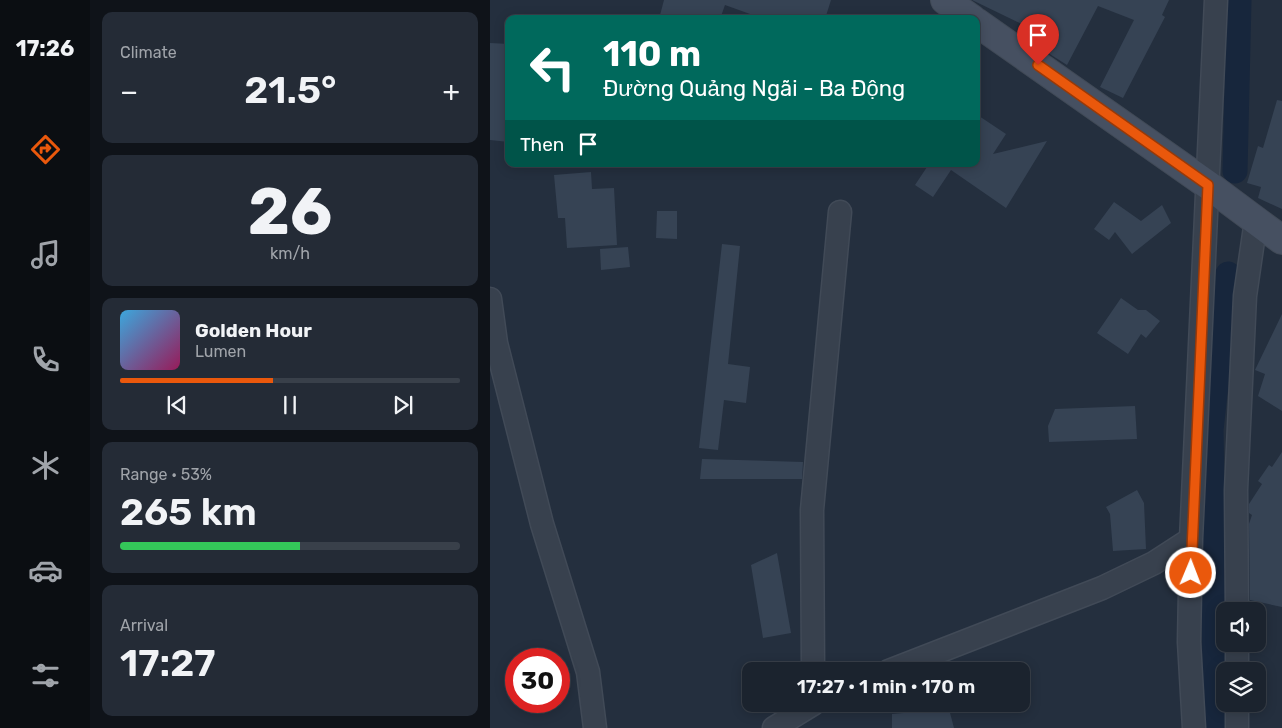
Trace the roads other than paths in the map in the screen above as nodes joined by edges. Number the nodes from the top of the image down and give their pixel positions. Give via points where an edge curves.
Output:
1 (945, 0) edge
2 (1216, 0) edge
3 (966, 15) edge
4 (980, 25) edge
5 (1208, 185) junction
6 (840, 212) dead end
7 (1256, 220) junction
8 (1282, 240) edge
9 (490, 299) edge
10 (1191, 539) junction
11 (1237, 602) edge
12 (813, 662) edge
13 (912, 662) edge
14 (800, 712) edge
15 (1237, 712) edge
16 (595, 728) edge
17 (774, 728) edge
18 (1194, 728) edge
19 (1237, 728) edge

1 - 3 main road
2 - 5 street
4 - 5 main road
5 - 7 main road
5 - 10 street
6 - 12 street via 812,510
7 - 8 main road
7 - 11 street via 1244,306 1236,490
9 - 16 street via 496,342 542,524 588,672
10 - 13 street via 1154,563 1102,588
10 - 18 street via 1190,642
14 - 17 street
15 - 19 street

